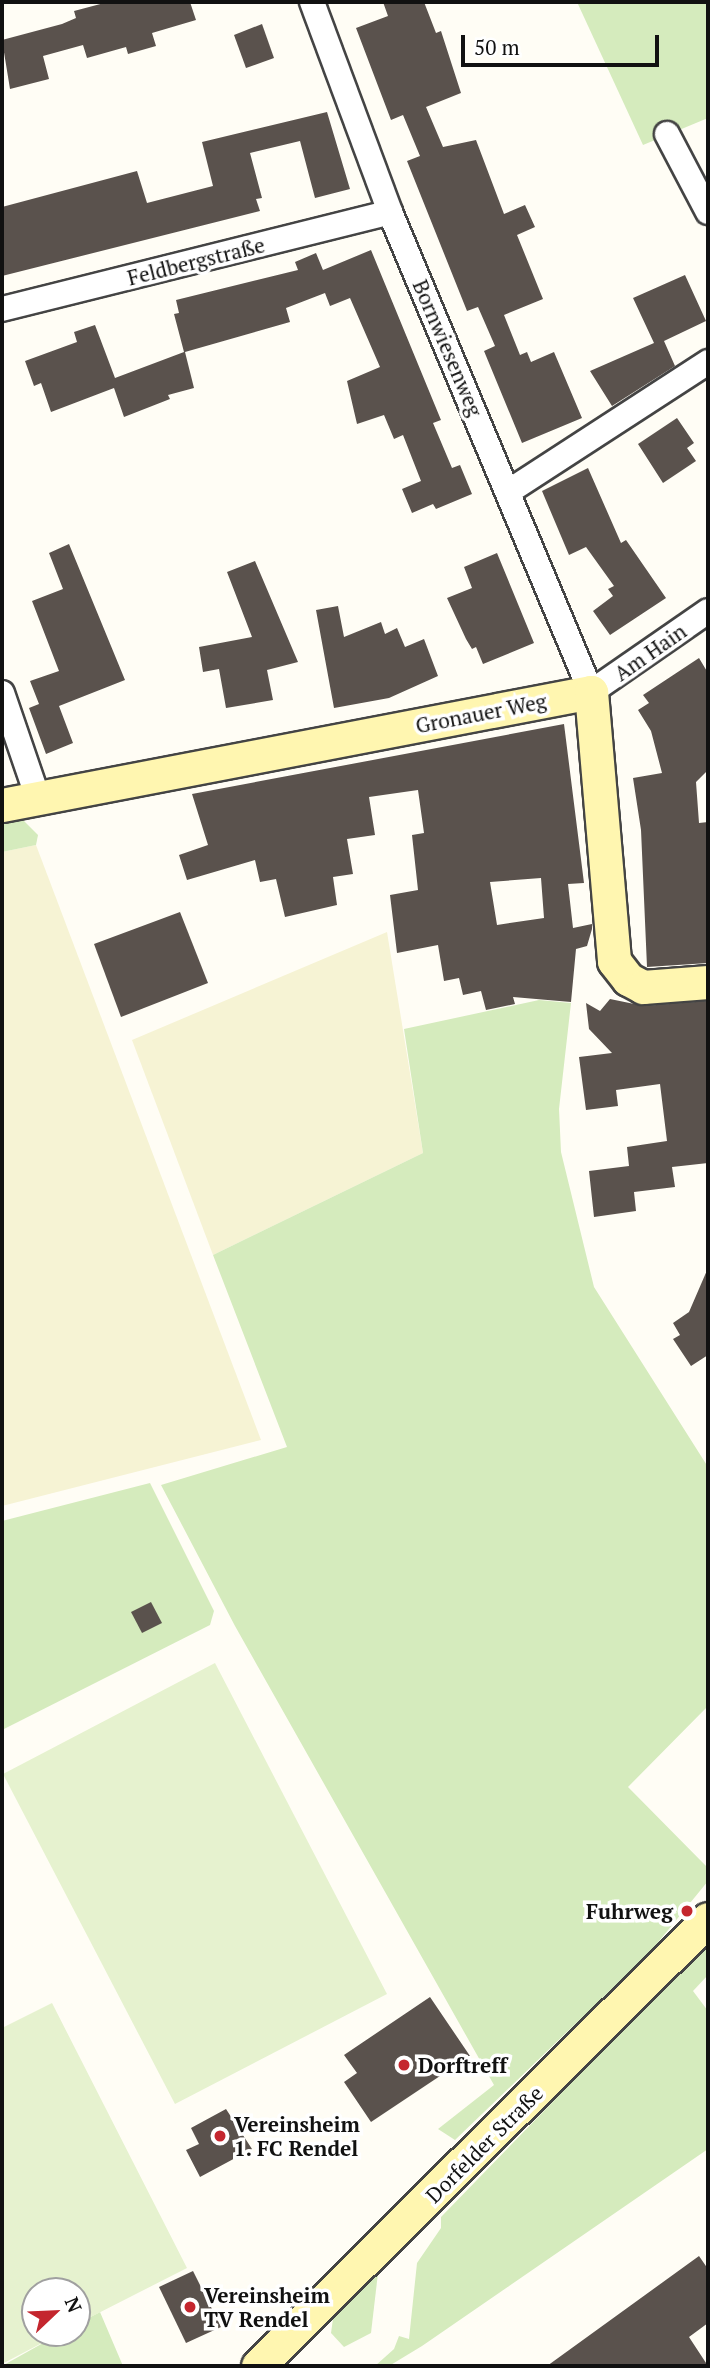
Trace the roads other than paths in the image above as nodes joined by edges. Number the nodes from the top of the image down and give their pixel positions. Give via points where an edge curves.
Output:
1 (312, 2) edge
2 (667, 134) dead end
3 (390, 212) junction
4 (708, 212) edge
5 (2, 309) edge
6 (708, 362) edge
7 (509, 492) junction
8 (708, 611) edge
9 (591, 692) junction
10 (2, 693) edge
11 (38, 798) junction
12 (2, 804) edge
13 (708, 982) edge
14 (708, 1919) edge
15 (258, 2366) edge

1 - 3 street, Bornwiesenweg
2 - 4 street
3 - 5 street, Feldbergstraße
3 - 7 street, Bornwiesenweg
6 - 7 street
7 - 9 street, Bornwiesenweg
8 - 9 street, Am Hain
9 - 11 street, Gronauer Weg
9 - 13 street via 614,961 619,971 643,987
10 - 11 street
11 - 12 street, Gronauer Weg
14 - 15 street, Dorfelder Straße

